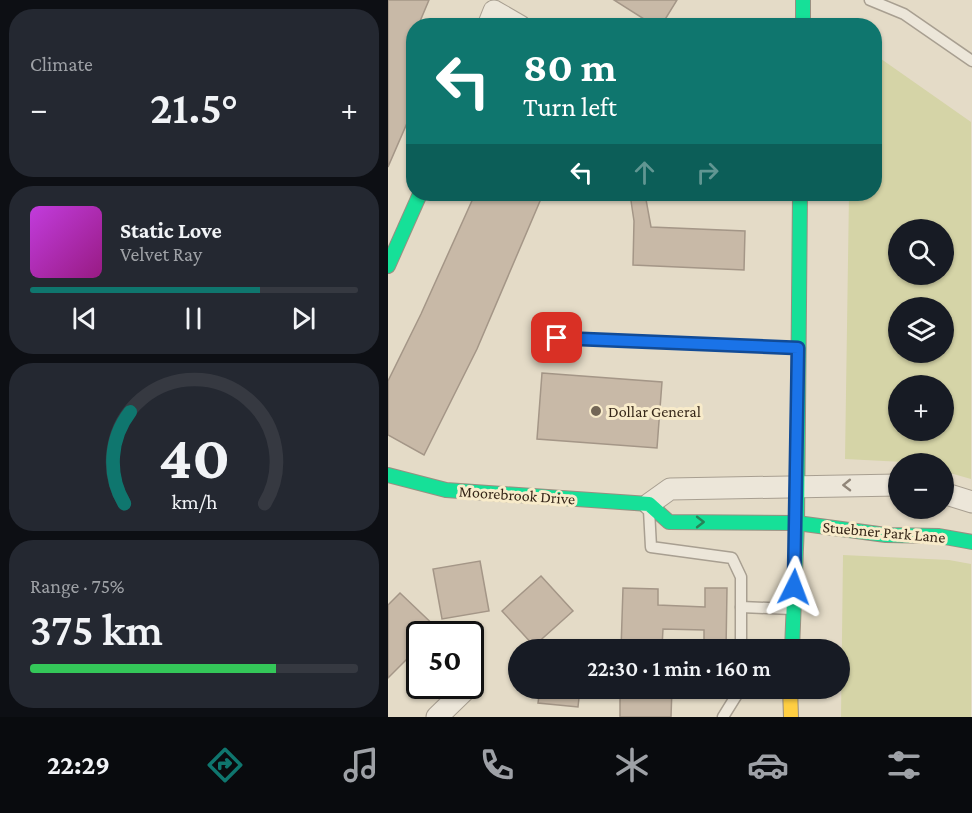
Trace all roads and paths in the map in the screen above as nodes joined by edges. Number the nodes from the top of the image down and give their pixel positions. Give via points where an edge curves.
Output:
1 (804, 0) edge
2 (870, 0) edge
3 (491, 18) edge
4 (506, 18) edge
5 (803, 18) edge
6 (972, 61) edge
7 (417, 201) edge
8 (800, 201) edge
9 (388, 266) edge
10 (557, 338) dead end
11 (798, 348) junction
12 (388, 475) edge
13 (888, 485) edge
14 (797, 487) junction
15 (954, 496) edge
16 (972, 502) edge
17 (649, 504) junction
18 (797, 523) junction
19 (972, 542) edge
20 (741, 607) junction
21 (793, 609) junction
22 (741, 639) edge
23 (792, 639) edge
24 (455, 699) edge
25 (735, 699) edge
26 (790, 699) edge
27 (437, 717) edge
28 (723, 717) edge
29 (791, 717) edge

1 - 5 street
2 - 6 lane via 904,14
3 - 4 street via 494,11
7 - 9 street
8 - 11 street
10 - 11 lane
11 - 14 street
12 - 17 street, Moorebrook Drive via 457,491
13 -> 14 street
14 - 17 street via 670,489
14 - 18 street
15 - 16 street
17 -> 18 street via 668,522
17 - 20 lane via 651,547 732,558 741,577
18 - 19 street, Stuebner Park Lane
18 - 21 street
20 - 21 lane
20 - 22 lane
21 - 23 street
24 - 27 street
25 - 28 lane
26 - 29 street

